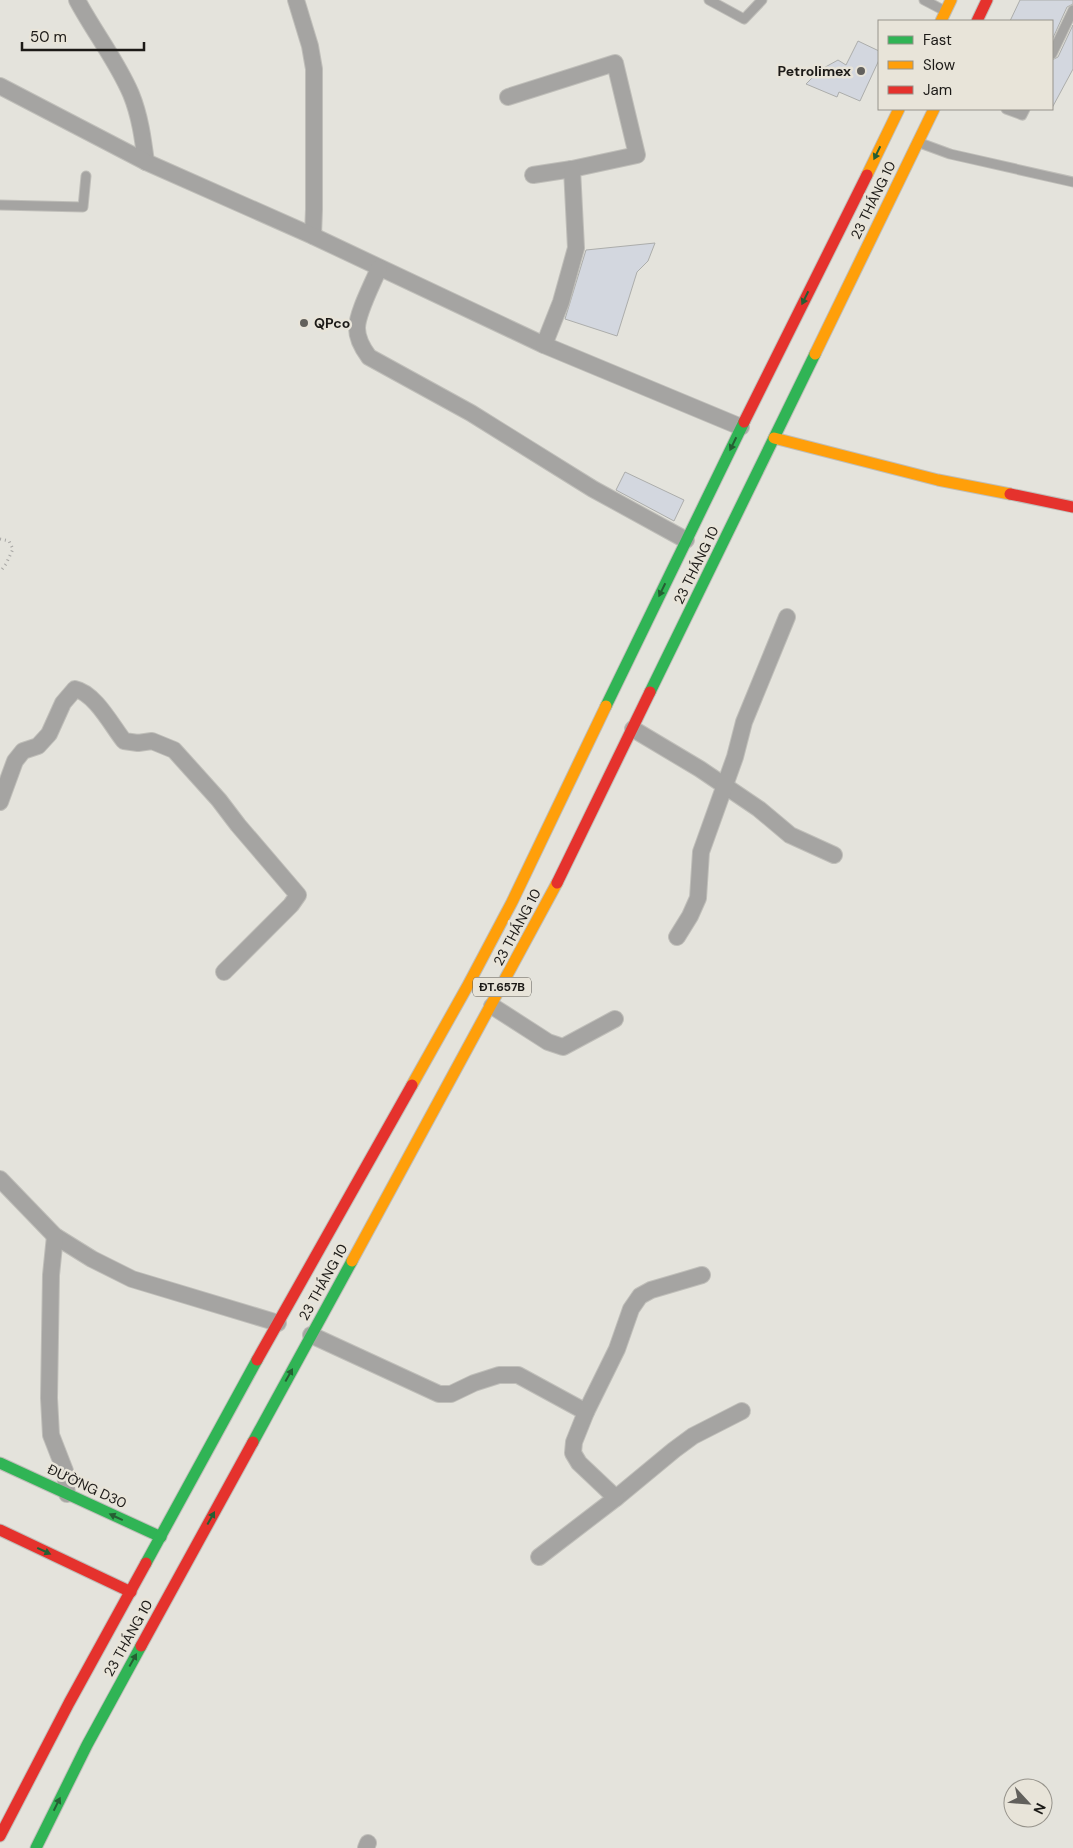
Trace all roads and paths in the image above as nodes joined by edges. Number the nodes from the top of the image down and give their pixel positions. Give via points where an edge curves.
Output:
1 (77, 0) edge
2 (296, 0) edge
3 (709, 0) edge
4 (762, 0) edge
5 (924, 0) edge
6 (952, 0) edge
7 (988, 0) edge
8 (1073, 10) edge
9 (944, 16) edge
10 (978, 20) edge
11 (1053, 52) edge
12 (0, 86) edge
13 (508, 97) dead end
14 (898, 110) edge
15 (933, 110) edge
16 (1009, 110) edge
17 (1024, 110) edge
18 (889, 128) junction
19 (911, 138) junction
20 (146, 162) junction
21 (572, 169) junction
22 (533, 175) dead end
23 (86, 176) dead end
24 (1073, 182) edge
25 (0, 206) edge
26 (313, 236) junction
27 (379, 268) junction
28 (544, 344) junction
29 (745, 429) junction
30 (770, 437) junction
31 (1073, 507) edge
32 (0, 539) edge
33 (686, 540) junction
34 (0, 572) edge
35 (786, 617) dead end
36 (633, 729) junction
37 (725, 786) junction
38 (0, 802) edge
39 (834, 855) dead end
40 (676, 937) dead end
41 (224, 972) dead end
42 (492, 1006) junction
43 (615, 1019) dead end
44 (0, 1179) edge
45 (55, 1236) junction
46 (702, 1275) dead end
47 (282, 1325) junction
48 (307, 1334) junction
49 (742, 1411) dead end
50 (586, 1412) junction
51 (0, 1463) edge
52 (67, 1494) junction
53 (616, 1498) junction
54 (0, 1530) edge
55 (165, 1539) junction
56 (539, 1557) dead end
57 (135, 1594) junction
58 (0, 1836) edge
59 (36, 1848) edge

1 - 20 street via 131,95 143,132
2 - 26 street via 314,69
3 - 4 lane via 744,19
5 - 9 lane
6 - 9 main road
7 - 10 main road
8 - 11 lane
12 - 20 street
13 - 21 street via 615,63 637,155
14 - 18 main road, 23 THÁNG 10 / ĐT.657B
15 - 19 main road, 23 THÁNG 10 / ĐT.657B
16 - 17 lane via 1022,115
18 - 19 main road
18 -> 29 main road, 23 THÁNG 10 / ĐT.657B
19 - 24 lane via 950,154
19 - 30 main road, 23 THÁNG 10 / ĐT.657B
20 - 26 street
21 - 22 street
21 - 28 street via 576,248 561,302
23 - 25 lane via 83,207
26 - 27 street
27 - 28 street
27 - 33 street via 357,328 361,346 369,357
28 - 29 street
29 -> 33 main road, 23 THÁNG 10 / ĐT.657B
30 - 31 main road via 938,480
30 - 36 main road, 23 THÁNG 10 / ĐT.657B
32 - 34 path via 9,541 13,549
33 -> 47 main road, 23 THÁNG 10 / ĐT.657B via 512,902
35 - 37 street via 744,722
36 - 37 street
36 - 42 main road, 23 THÁNG 10 / ĐT.657B via 547,904
37 - 39 street via 790,835
37 - 40 street via 701,852 698,898
38 - 41 street via 22,751 38,746 49,734 63,703 75,689 82,690 97,704 124,741 152,741 174,750 298,895
42 - 43 street via 548,1042 563,1047
42 - 48 main road, 23 THÁNG 10 / ĐT.657B
44 - 45 street
45 - 47 street via 132,1279
45 - 52 street via 51,1275 49,1398 51,1435 66,1471
46 - 50 street via 640,1296
47 - 55 main road, 23 THÁNG 10 / ĐT.657B
48 - 50 street via 440,1394 452,1394 499,1375 518,1375
59 -> 48 main road, 23 THÁNG 10 / ĐT.657B via 158,1605
49 - 53 street via 693,1436
50 - 53 street via 574,1442 574,1453 579,1463
51 - 52 main road, ĐƯỜNG D30
55 -> 52 main road, ĐƯỜNG D30
53 - 56 street
54 -> 57 main road
55 - 57 main road, 23 THÁNG 10 / ĐT.657B
57 - 58 main road, 23 THÁNG 10 / ĐT.657B via 69,1703

